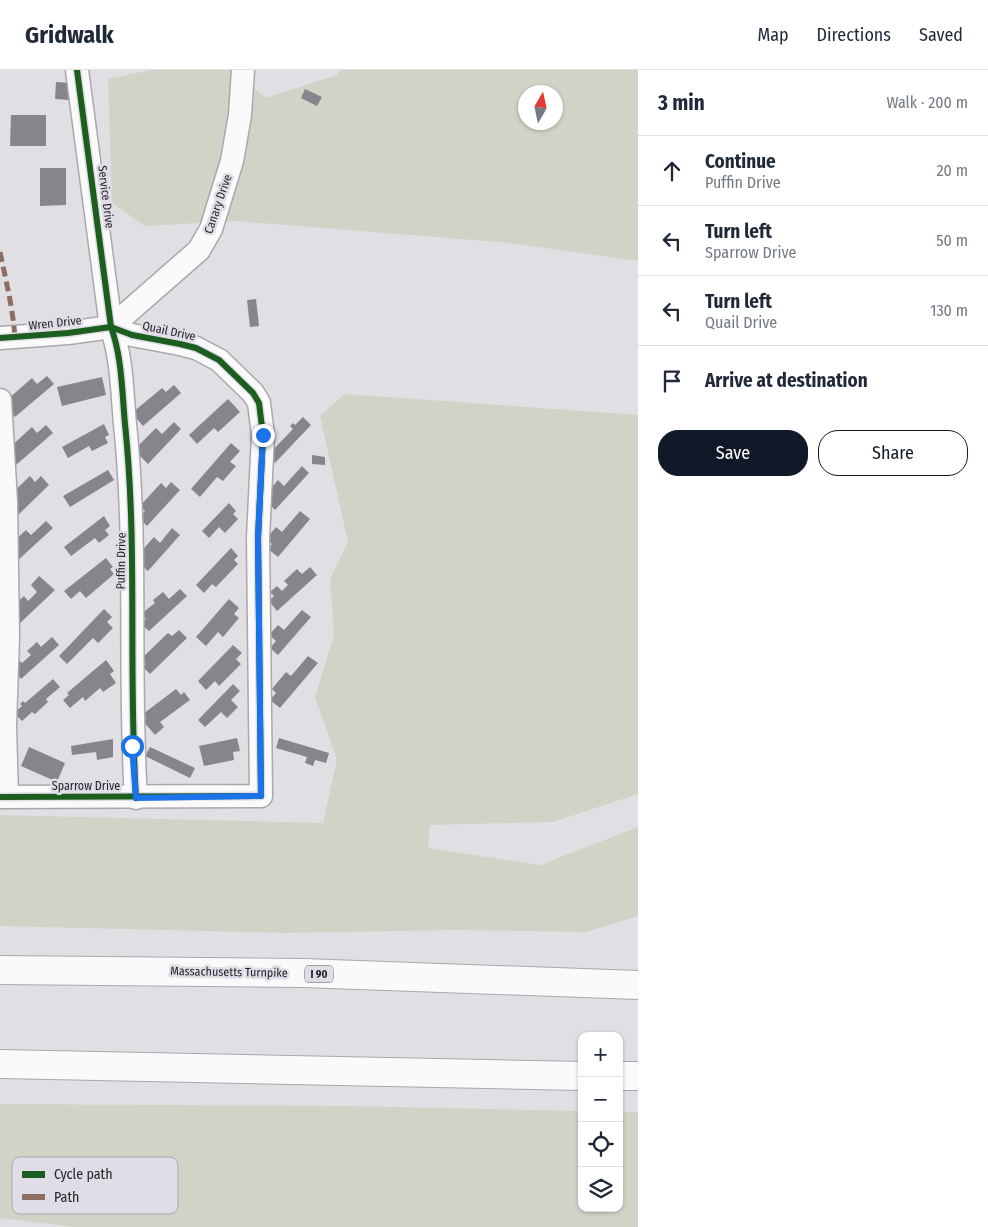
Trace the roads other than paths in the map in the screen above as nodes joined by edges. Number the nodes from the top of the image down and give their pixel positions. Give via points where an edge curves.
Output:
1 (77, 70) edge
2 (243, 70) edge
3 (111, 327) junction
4 (0, 338) edge
5 (0, 400) edge
6 (261, 796) joint
7 (4, 797) edge
8 (136, 798) junction
9 (0, 970) edge
10 (638, 985) edge
11 (0, 1064) edge
12 (578, 1076) edge
13 (623, 1076) edge
14 (638, 1076) edge

1 - 3 street, Service Drive
2 - 3 street, Canary Drive via 232,161 211,230 199,250
3 - 4 street, Wren Drive
3 - 6 street, Quail Drive via 211,354 244,383 259,403 263,435 258,538
3 - 8 street, Puffin Drive via 117,342 133,520 132,746
5 - 7 street via 6,502 8,637
6 - 8 street, Sparrow Drive
7 - 8 street, Sparrow Drive
9 - 10 highway, Massachusetts Turnpike / I 90 via 303,973
11 - 12 highway
13 - 14 highway

